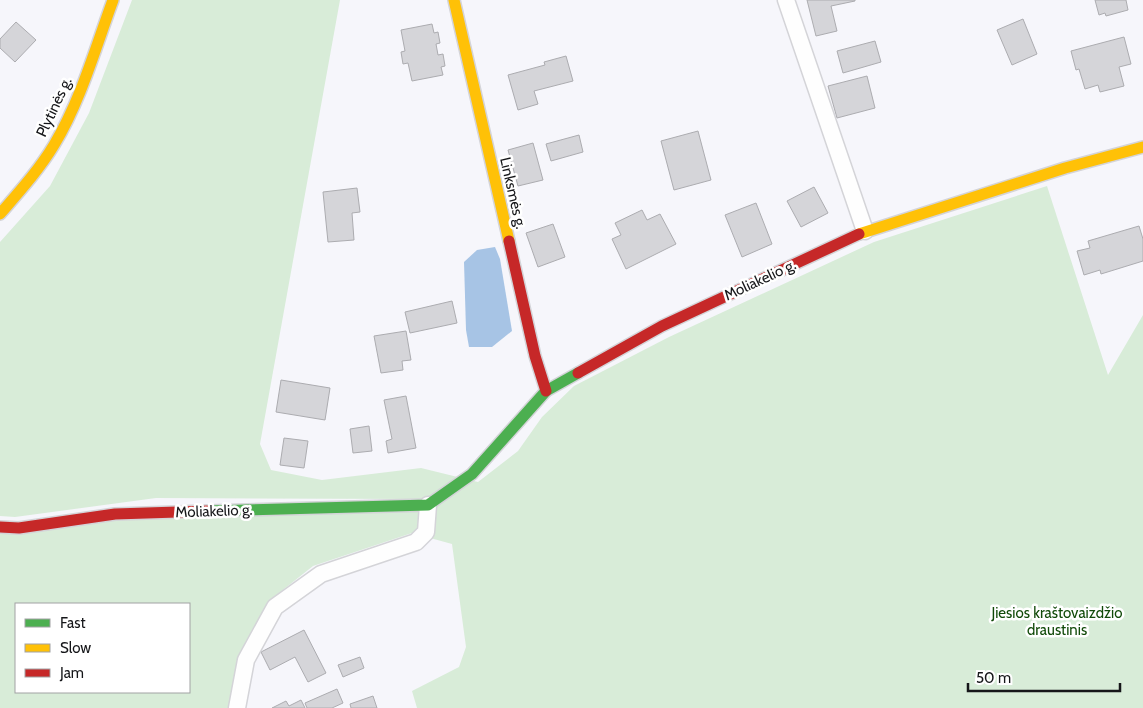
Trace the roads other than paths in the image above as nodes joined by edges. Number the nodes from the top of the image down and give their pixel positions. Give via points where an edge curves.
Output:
1 (113, 0) edge
2 (454, 0) edge
3 (786, 0) edge
4 (1143, 147) edge
5 (0, 214) edge
6 (865, 232) junction
7 (546, 391) junction
8 (428, 505) junction
9 (0, 527) edge
10 (237, 708) edge

1 - 5 street, Plytinės g. via 73,108 54,144
2 - 7 street, Linksmės g. via 535,356
3 - 6 street
4 - 6 street, Moliakelio g.
6 - 7 street, Moliakelio g. via 662,326
7 - 8 street, Moliakelio g. via 472,474
8 - 9 street, Moliakelio g. via 115,514 19,528
8 - 10 street via 426,532 416,542 321,574 275,607 246,660

